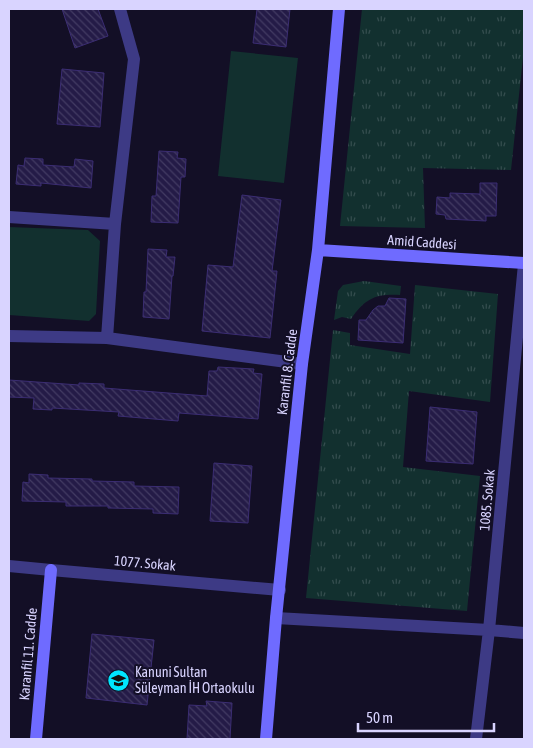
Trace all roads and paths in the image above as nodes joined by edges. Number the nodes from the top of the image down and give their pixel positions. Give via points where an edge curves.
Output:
1 (120, 9) edge
2 (340, 9) edge
3 (9, 217) edge
4 (115, 224) junction
5 (318, 250) junction
6 (524, 264) edge
7 (9, 336) edge
8 (107, 338) junction
9 (302, 364) junction
10 (9, 566) edge
11 (50, 570) junction
12 (280, 590) junction
13 (276, 618) junction
14 (489, 630) junction
15 (524, 633) edge
16 (36, 739) edge
17 (266, 739) edge
18 (476, 739) edge

1 - 4 street via 134,59
2 - 5 street, Karanfil 8. Cadde
3 - 4 street
4 - 8 street
5 - 6 street, Amid Caddesi
5 - 9 street, Karanfil 8. Cadde
6 - 14 street, 1085. Sokak
7 - 8 street
8 - 9 street
9 - 12 street, Karanfil 8. Cadde
10 - 11 street, 1077. Sokak
11 - 12 street, 1077. Sokak
11 - 16 street, Karanfil 11. Cadde
12 - 13 street, Karanfil 8. Cadde
13 - 14 street
13 - 17 street, Karanfil 8. Cadde
14 - 15 street
14 - 18 street, 1085. Sokak

